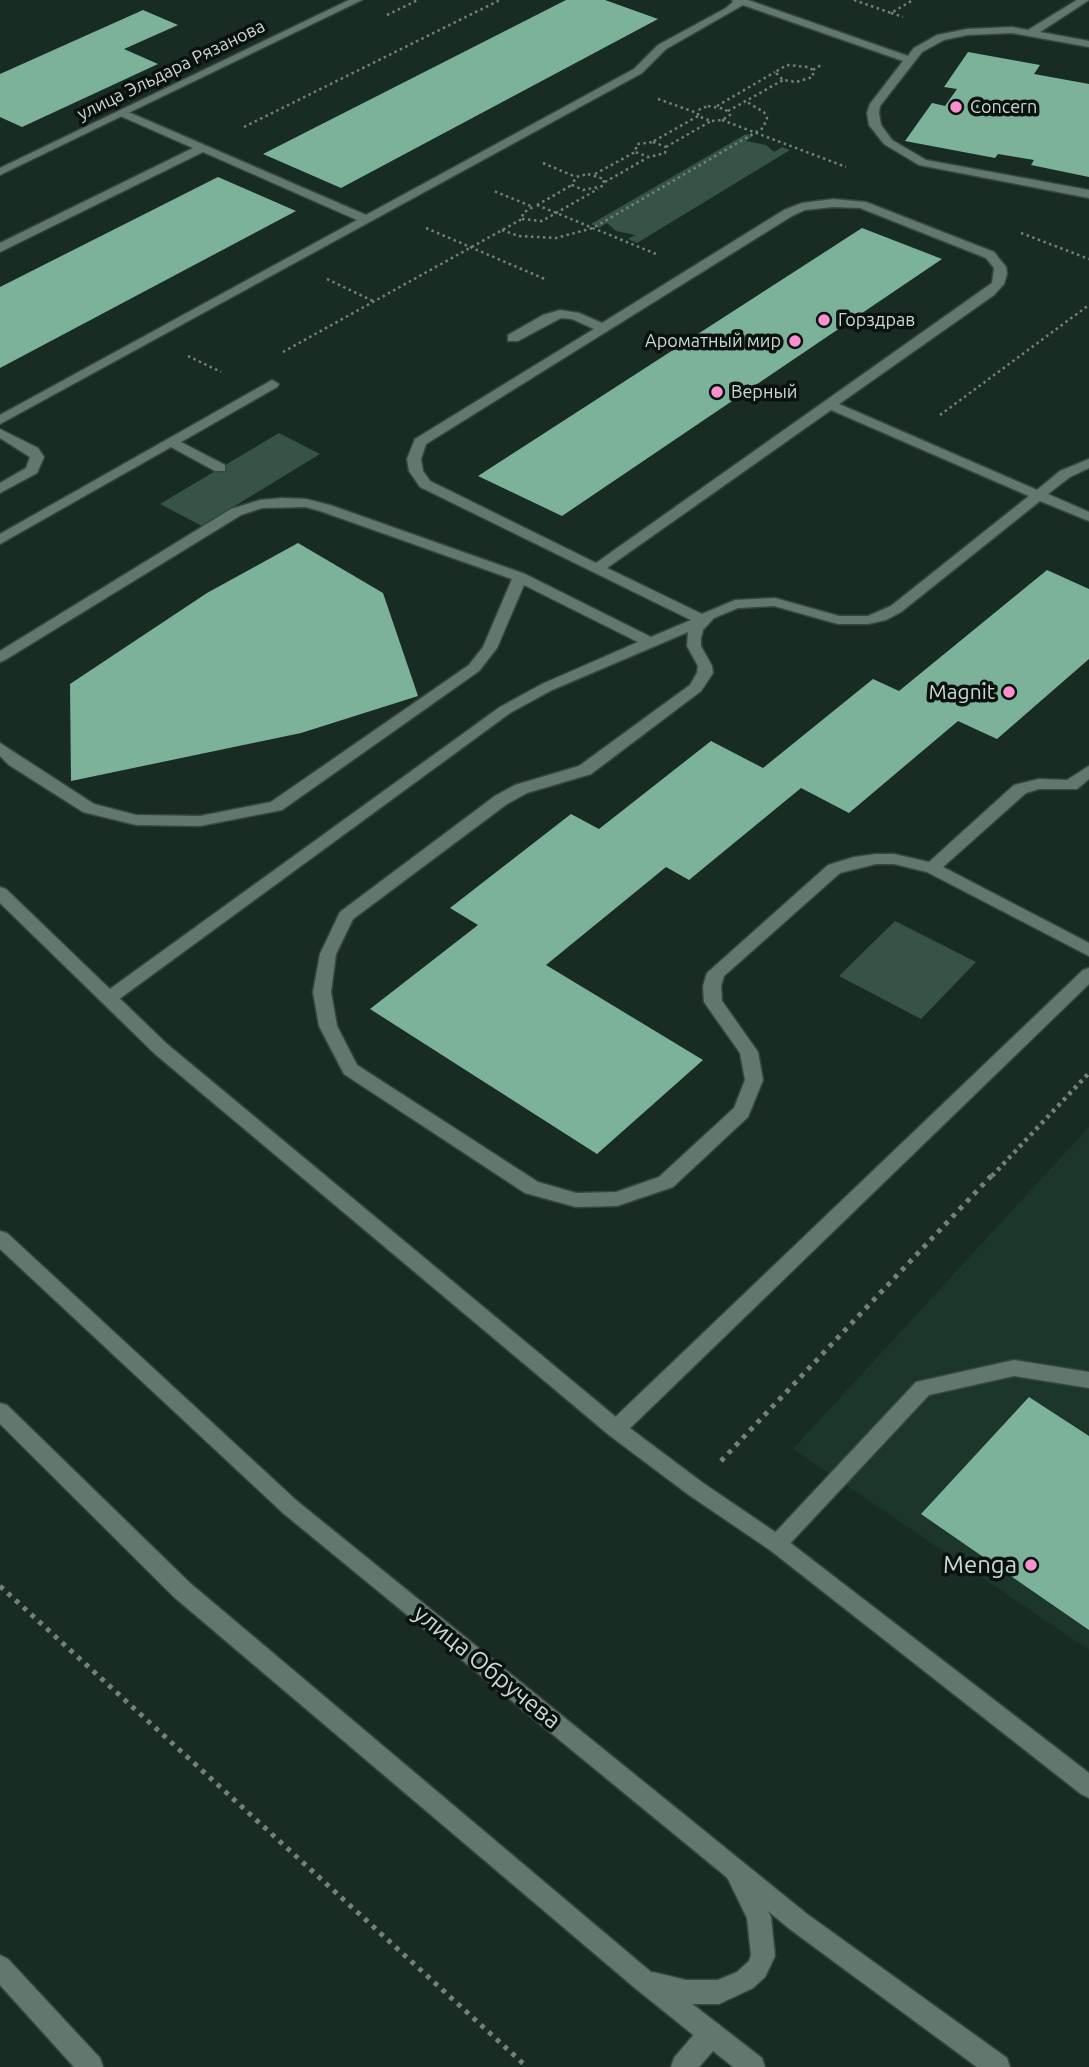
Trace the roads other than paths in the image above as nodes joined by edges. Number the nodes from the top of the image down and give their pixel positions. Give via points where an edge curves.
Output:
1 (357, 0) edge
2 (1084, 0) edge
3 (741, 1) edge
4 (1029, 34) junction
5 (1089, 44) edge
6 (910, 60) junction
7 (122, 113) junction
8 (202, 148) junction
9 (0, 172) edge
10 (1089, 194) edge
11 (366, 219) junction
12 (0, 248) edge
13 (603, 328) junction
14 (513, 338) dead end
15 (272, 384) dead end
16 (829, 405) junction
17 (0, 420) edge
18 (0, 433) edge
19 (171, 442) junction
20 (1089, 463) edge
21 (220, 468) dead end
22 (0, 489) edge
23 (1038, 495) junction
24 (1089, 517) edge
25 (0, 540) edge
26 (597, 569) junction
27 (520, 577) junction
28 (703, 620) junction
29 (649, 642) junction
30 (0, 657) edge
31 (0, 748) edge
32 (1089, 771) edge
33 (932, 868) junction
34 (0, 893) edge
35 (1089, 950) edge
36 (1089, 974) edge
37 (109, 998) junction
38 (0, 1238) edge
39 (1089, 1380) edge
40 (0, 1410) edge
41 (616, 1429) junction
42 (776, 1544) junction
43 (1089, 1787) edge
44 (733, 1868) junction
45 (0, 1967) edge
46 (643, 1980) junction
47 (711, 2034) junction
48 (91, 2067) edge
49 (683, 2067) edge
50 (753, 2067) edge
51 (998, 2067) edge

1 - 7 street, улица Эльдара Рязанова
2 - 4 street
3 - 6 street
3 - 11 street via 662,47 638,71
4 - 5 street
4 - 6 street via 985,30 941,37 922,46
6 - 10 street via 874,106 875,125 892,146 923,163
7 - 8 street
7 - 9 street, улица Эльдара Рязанова
8 - 11 street
8 - 12 street
11 - 17 street
13 - 14 street via 560,314
13 - 16 street via 802,207 862,205 996,260 1001,274 990,292
13 - 26 street via 420,442 414,459 425,484
15 - 19 street
16 - 23 street
16 - 26 street
18 - 22 street via 37,457 32,470
19 - 21 street
19 - 25 street
20 - 23 street via 1070,470
23 - 24 street
23 - 28 street via 881,617 838,620 775,602 752,601 719,609
26 - 28 street
27 - 29 street
27 - 30 street via 325,508 260,504 236,512
27 - 31 street via 491,648 474,668 276,806 200,821 135,820 89,807
28 - 29 street
28 - 33 street via 696,629 694,646 705,673 696,688 585,770 521,789 501,800 346,916 328,954 322,992 328,1026 350,1069 532,1188 576,1200 617,1199 666,1182 742,1112 754,1080 749,1052 713,1002 716,973 834,869 876,859
29 - 37 street via 547,687 488,721
32 - 33 street via 1071,785 1020,789
33 - 35 street
34 - 37 street
36 - 41 street
37 - 41 street via 161,1049
38 - 44 street, улица Обручева via 290,1507
39 - 42 street via 1014,1368 923,1388
40 - 46 street via 182,1590
41 - 42 street
42 - 43 street
44 - 46 street via 759,1917 762,1956 757,1969 746,1980 719,1992 686,1992
44 - 51 street, улица Обручева via 799,1922
45 - 48 street
46 - 47 street
47 - 49 street
47 - 50 street

